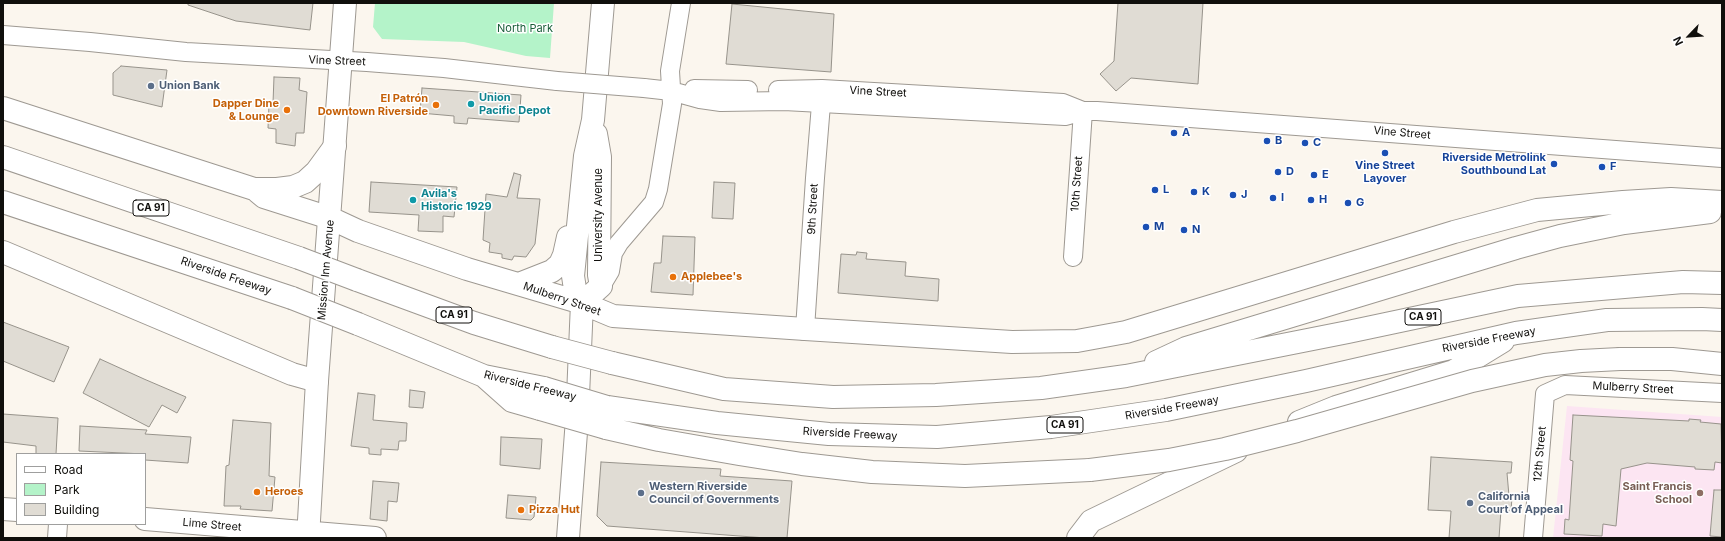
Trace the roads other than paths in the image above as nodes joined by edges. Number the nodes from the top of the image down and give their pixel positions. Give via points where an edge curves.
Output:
1 (345, 3) edge
2 (602, 3) edge
3 (681, 3) edge
4 (3, 35) edge
5 (340, 61) junction
6 (671, 91) junction
7 (822, 96) junction
8 (3, 108) edge
9 (1083, 111) junction
10 (593, 120) junction
11 (335, 146) junction
12 (3, 157) edge
13 (1722, 158) edge
14 (254, 189) junction
15 (3, 202) edge
16 (1722, 202) edge
17 (580, 210) junction
18 (1722, 211) edge
19 (330, 218) junction
20 (3, 252) edge
21 (1073, 257) dead end
22 (1722, 283) edge
23 (519, 284) junction
24 (601, 286) junction
25 (582, 303) junction
26 (1722, 320) edge
27 (805, 329) junction
28 (1516, 333) junction
29 (1722, 364) edge
30 (484, 376) junction
31 (1126, 376) junction
32 (317, 381) junction
33 (1722, 393) edge
34 (1545, 394) joint
35 (607, 417) junction
36 (3, 509) edge
37 (16, 510) edge
38 (146, 519) edge
39 (58, 525) edge
40 (308, 535) edge
41 (57, 538) edge
42 (375, 538) edge
43 (568, 538) edge
44 (1078, 538) edge
45 (1533, 538) edge

1 - 5 main road, Mission Inn Avenue
2 - 10 main road, University Avenue
3 - 6 street via 670,70
4 - 5 street, Vine Street via 186,52
5 - 6 street, Vine Street, bridge via 444,68 557,82
5 - 11 main road, Mission Inn Avenue
6 - 7 street, Vine Street via 701,88
6 - 24 street via 672,104 656,196 647,212 619,243 610,271
7 - 9 street, Vine Street via 1065,116
7 - 27 street, 9th Street
8 - 14 main road
9 - 13 street, Vine Street
9 - 21 street, 10th Street
10 - 17 main road, University Avenue via 585,156
10 - 24 main road, University Avenue via 600,157
11 - 14 main road via 316,172 305,182 293,187
11 - 19 main road, Mission Inn Avenue
12 - 31 main road, CA 91, bridge via 299,258 474,322 552,347 724,389 833,397 936,395 1041,388
14 - 19 main road, Mulberry Street via 264,197
15 - 30 main road, Riverside Freeway / CA 91, bridge via 292,298
16 - 27 main road, Mulberry Street via 1670,199 1537,210 1454,232 1126,332 1077,341 1012,342
17 - 23 main road via 571,219 560,264 552,272
17 - 25 main road, University Avenue via 573,276 575,289
18 - 31 main road via 1624,223 1560,236 1186,348
19 - 23 main road, Mulberry Street via 358,231 460,267
19 - 32 main road, Mission Inn Avenue
20 - 32 main road via 292,374
22 - 31 main road, CA 91 via 1683,282 1518,296
23 - 25 main road, Mulberry Street
24 - 25 main road
25 - 27 main road, Mulberry Street via 613,316
25 - 43 main road, University Avenue
26 - 28 main road, Riverside Freeway / CA 91 via 1607,320
28 - 35 main road, Riverside Freeway / CA 91 via 1166,410 1051,428 937,437 829,434 717,423
28 - 44 main road via 1454,371 1336,407 1214,461 1091,521
29 - 35 main road, bridge via 1672,359 1620,359 1537,367 1472,381 1224,449 1169,460 1090,470 965,476 872,472 739,454 659,440
30 - 35 main road, Riverside Freeway / CA 91, bridge via 544,388
30 - 35 main road, bridge via 512,401 540,409
32 - 40 main road, Mission Inn Avenue
33 - 34 street, Mulberry Street via 1565,385
34 - 45 street, 12th Street
36 - 37 main road
38 - 40 main road, Lime Street
39 - 41 street
40 - 42 main road, Lime Street

